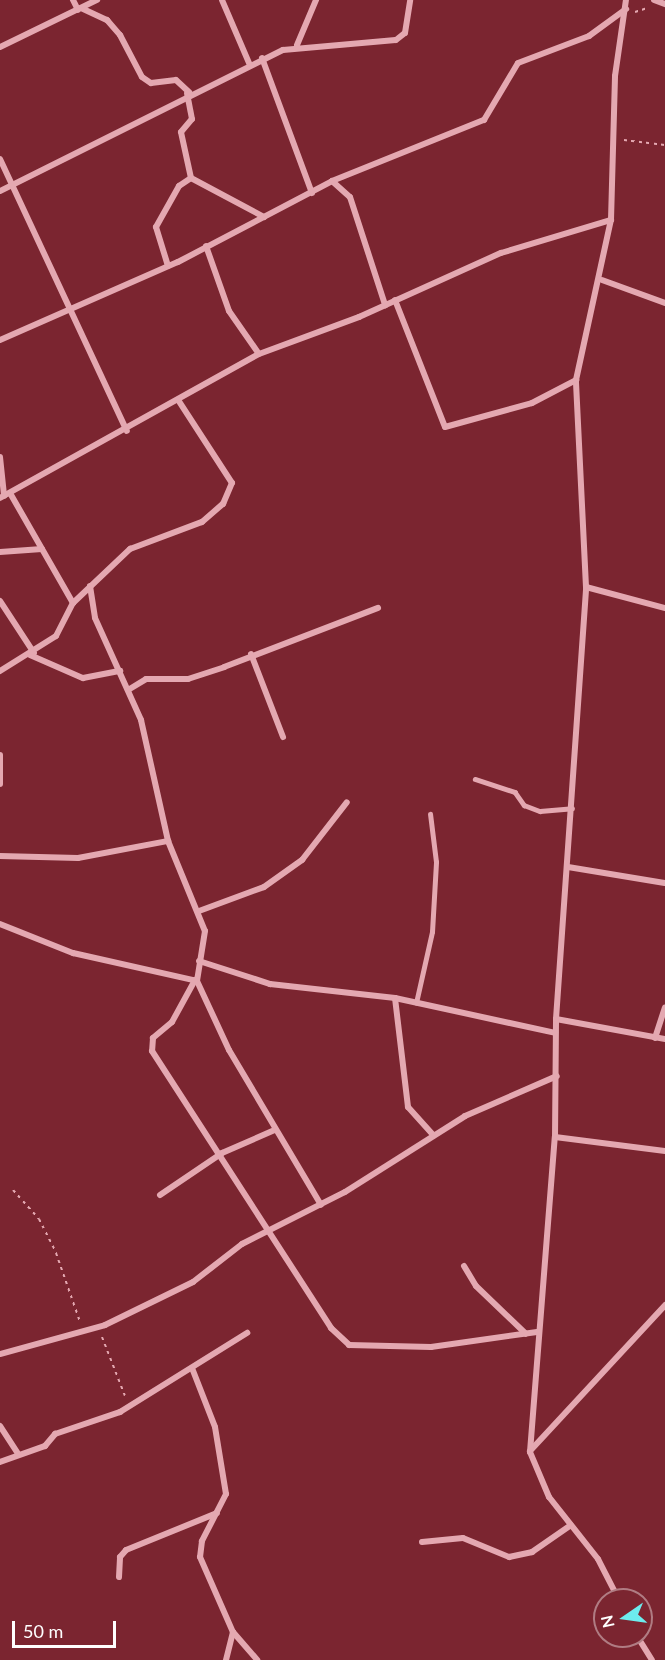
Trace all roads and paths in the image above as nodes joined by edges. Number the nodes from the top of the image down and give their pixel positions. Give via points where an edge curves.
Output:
1 (73, 0) edge
2 (97, 0) edge
3 (222, 0) edge
4 (316, 0) edge
5 (410, 0) edge
6 (626, 0) edge
7 (660, 2) edge
8 (80, 9) junction
9 (626, 9) junction
10 (624, 16) junction
11 (297, 45) junction
12 (0, 47) edge
13 (262, 58) junction
14 (249, 63) junction
15 (188, 93) junction
16 (612, 138) junction
17 (665, 145) edge
18 (0, 159) edge
19 (191, 178) junction
20 (332, 181) junction
21 (12, 186) junction
22 (0, 191) edge
23 (312, 193) junction
24 (264, 217) junction
25 (611, 220) junction
26 (206, 246) junction
27 (168, 266) junction
28 (602, 280) junction
29 (395, 300) junction
30 (665, 303) edge
31 (385, 305) junction
32 (67, 307) junction
33 (0, 340) edge
34 (259, 354) junction
35 (576, 380) junction
36 (178, 400) junction
37 (127, 431) junction
38 (0, 457) edge
39 (5, 496) edge
40 (42, 549) junction
41 (0, 552) edge
42 (90, 586) junction
43 (586, 587) junction
44 (0, 601) edge
45 (73, 603) junction
46 (378, 608) dead end
47 (665, 608) edge
48 (32, 654) junction
49 (251, 654) junction
50 (0, 671) edge
51 (120, 671) junction
52 (128, 690) junction
53 (283, 737) dead end
54 (0, 755) edge
55 (475, 779) dead end
56 (0, 784) edge
57 (347, 802) dead end
58 (572, 808) junction
59 (430, 814) dead end
60 (168, 842) junction
61 (0, 856) edge
62 (568, 867) junction
63 (665, 883) edge
64 (199, 911) junction
65 (0, 924) edge
66 (199, 961) junction
67 (196, 981) junction
68 (395, 999) junction
69 (416, 1003) junction
70 (665, 1008) edge
71 (556, 1019) junction
72 (555, 1033) junction
73 (655, 1038) junction
74 (665, 1039) edge
75 (557, 1076) junction
76 (275, 1130) junction
77 (433, 1135) junction
78 (555, 1137) junction
79 (665, 1151) edge
80 (222, 1153) junction
81 (13, 1190) dead end
82 (160, 1196) dead end
83 (321, 1205) junction
84 (271, 1230) junction
85 (464, 1266) dead end
86 (665, 1305) edge
87 (84, 1331) junction
88 (537, 1332) junction
89 (247, 1333) dead end
90 (526, 1334) junction
91 (0, 1354) edge
92 (192, 1368) junction
93 (120, 1412) junction
94 (0, 1426) edge
95 (530, 1452) junction
96 (18, 1454) junction
97 (0, 1462) edge
98 (218, 1513) junction
99 (571, 1525) junction
100 (422, 1542) dead end
101 (119, 1577) dead end
102 (612, 1588) edge
103 (233, 1632) junction
104 (226, 1660) edge
105 (257, 1660) edge

1 - 8 street
2 - 8 street
3 - 14 street
4 - 11 street
5 - 11 street via 410,17 396,40
6 - 9 street
7 - 10 path
8 - 12 street
8 - 15 street via 106,20 120,35 142,77 151,83 176,80
9 - 10 street
9 - 20 street via 589,36 518,63 484,120
10 - 16 street
11 - 13 street
13 - 14 street
13 - 23 street
14 - 15 street
15 - 19 street via 192,119 181,132
15 - 21 street
16 - 17 path
16 - 25 street
18 - 21 street
19 - 24 street
19 - 27 street via 179,186 156,227
20 - 23 street
20 - 31 street via 350,198
21 - 22 street
21 - 32 street
23 - 24 street
24 - 26 street
25 - 28 street
25 - 29 street via 501,253
26 - 27 street
26 - 34 street via 229,311
27 - 32 street
28 - 30 street
28 - 35 street
29 - 31 street
29 - 35 street via 445,427 532,403
31 - 34 street
32 - 33 street
32 - 37 street
34 - 36 street
35 - 43 street
36 - 37 street
36 - 42 street via 232,487 223,504 202,522 130,549
37 - 39 street
38 - 39 street
39 - 40 street
40 - 41 street
40 - 45 street
42 - 45 street
42 - 51 street via 95,618
43 - 47 street
43 - 58 street
44 - 48 street
45 - 48 street via 56,636
46 - 49 street
48 - 50 street
48 - 51 street via 83,678
49 - 52 street via 188,679 157,677
49 - 53 street
51 - 52 street
52 - 60 street via 141,720
54 - 56 street
55 - 58 lane via 515,792 524,805 540,811
57 - 64 street via 302,860 264,887
58 - 62 street
59 - 69 lane via 436,862 432,932
60 - 61 street via 78,858
60 - 64 street
62 - 63 street
62 - 71 street
64 - 66 street via 205,931
65 - 67 street via 73,953
66 - 67 street
66 - 68 street via 270,984
67 - 76 street
67 - 80 street via 172,1022 150,1044
68 - 69 street
68 - 77 street via 408,1107
69 - 72 street
70 - 73 street
71 - 72 street
71 - 73 street
72 - 75 street
73 - 74 street
75 - 77 street
75 - 78 street
76 - 80 street
76 - 83 street
77 - 83 street
78 - 79 street
78 - 88 street
80 - 82 street
80 - 84 street
81 - 87 path via 39,1219 56,1253
83 - 84 street
84 - 87 street via 193,1282
84 - 90 street via 331,1328 350,1345 431,1347
85 - 90 street via 476,1286
86 - 95 street
87 - 91 street
87 - 93 path via 102,1336 129,1406
88 - 90 street
88 - 95 street
89 - 92 street
92 - 93 street
92 - 98 street via 215,1427 226,1494
93 - 96 street via 55,1434 45,1446
94 - 96 street
95 - 99 street via 549,1497
96 - 97 street
98 - 101 street via 126,1550 120,1557
98 - 103 street via 200,1557
99 - 100 street via 532,1552 509,1557 463,1538
99 - 102 street
103 - 104 street
103 - 105 street

